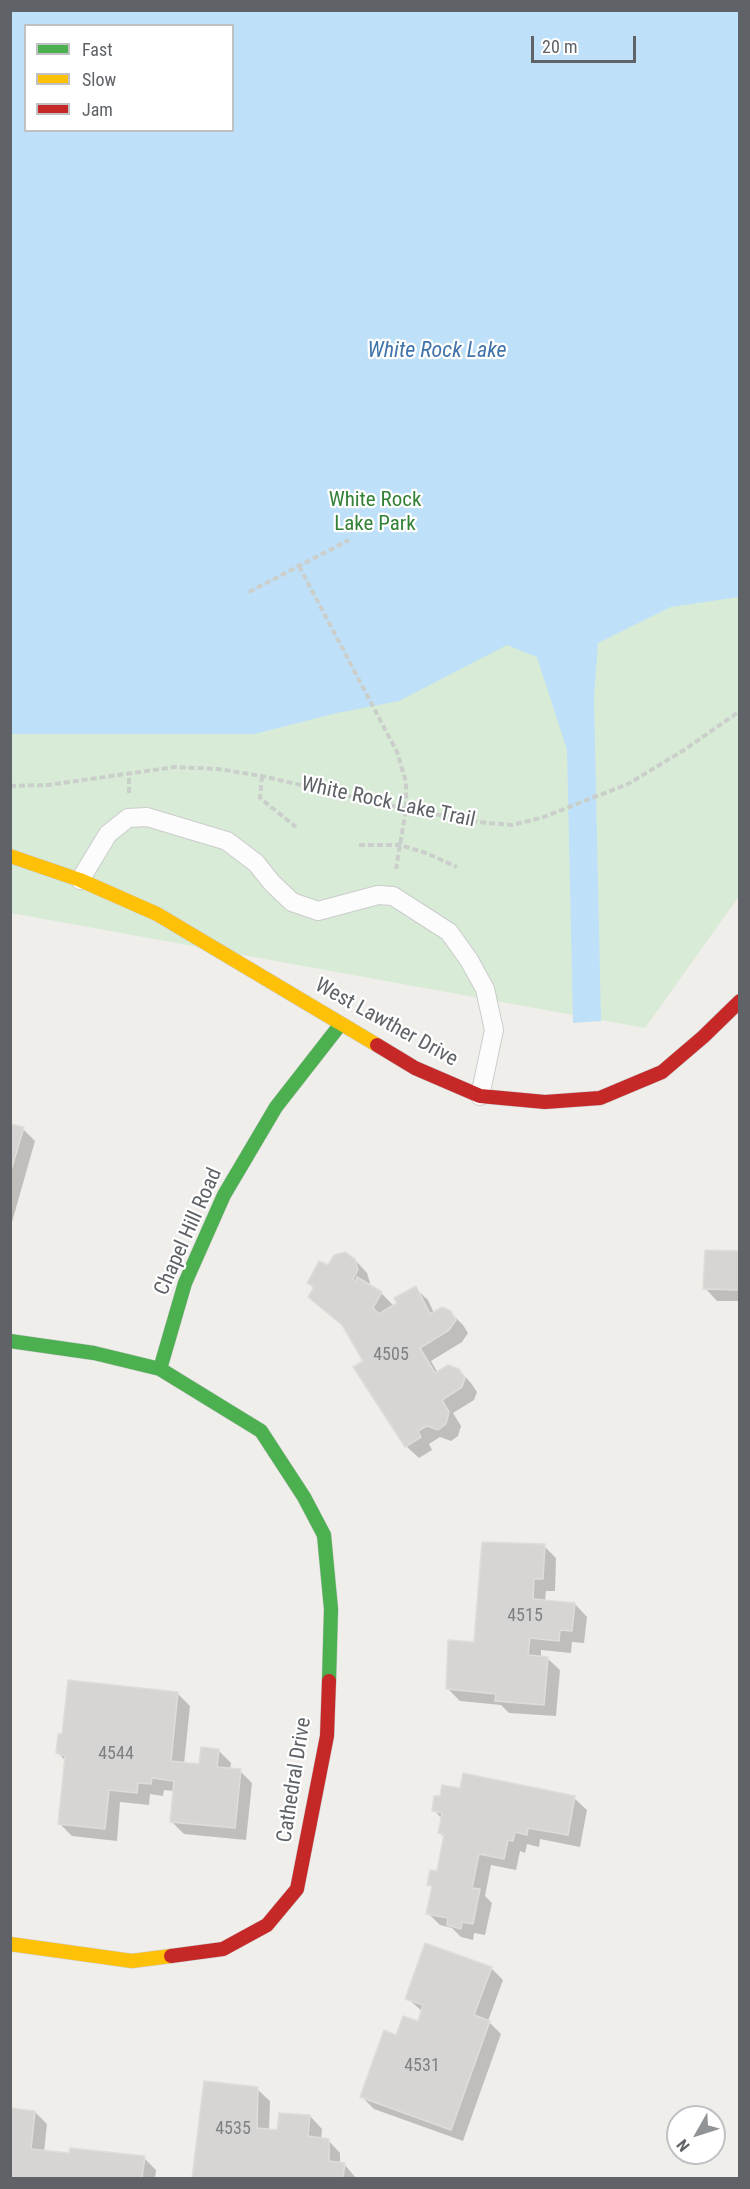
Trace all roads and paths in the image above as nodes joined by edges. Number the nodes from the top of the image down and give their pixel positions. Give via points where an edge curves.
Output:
1 (349, 540) dead end
2 (299, 566) junction
3 (249, 592) dead end
4 (740, 711) edge
5 (262, 776) junction
6 (10, 786) edge
7 (406, 809) junction
8 (296, 827) dead end
9 (359, 845) dead end
10 (400, 845) junction
11 (10, 856) edge
12 (457, 867) dead end
13 (80, 880) junction
14 (393, 896) junction
15 (740, 1001) edge
16 (340, 1025) junction
17 (480, 1096) junction
18 (10, 1341) edge
19 (160, 1369) junction
20 (10, 1944) edge

1 - 2 path
2 - 3 path
2 - 7 path via 397,752 406,782
4 - 7 path, White Rock Lake Trail via 628,784 541,818 512,825
5 - 6 path, White Rock Lake Trail via 175,768 48,785
5 - 7 path, White Rock Lake Trail
5 - 8 path via 260,798
7 - 10 path
9 - 10 path
10 - 12 path
10 - 14 path
11 - 13 street, West Lawther Drive
13 - 14 lane via 108,834 128,818 147,817 227,841 256,863 292,902 318,910 378,895
13 - 16 street, West Lawther Drive via 157,914
14 - 17 lane via 449,932 485,989 494,1030
15 - 17 street, West Lawther Drive via 662,1072 600,1098 545,1102
16 - 17 street, West Lawther Drive via 415,1068
16 - 19 street, Chapel Hill Road via 276,1107 224,1195 185,1283
18 - 19 street via 94,1353
19 - 20 street, Cathedral Drive via 261,1431 324,1535 331,1609 327,1736 297,1889 267,1925 223,1949 132,1961

